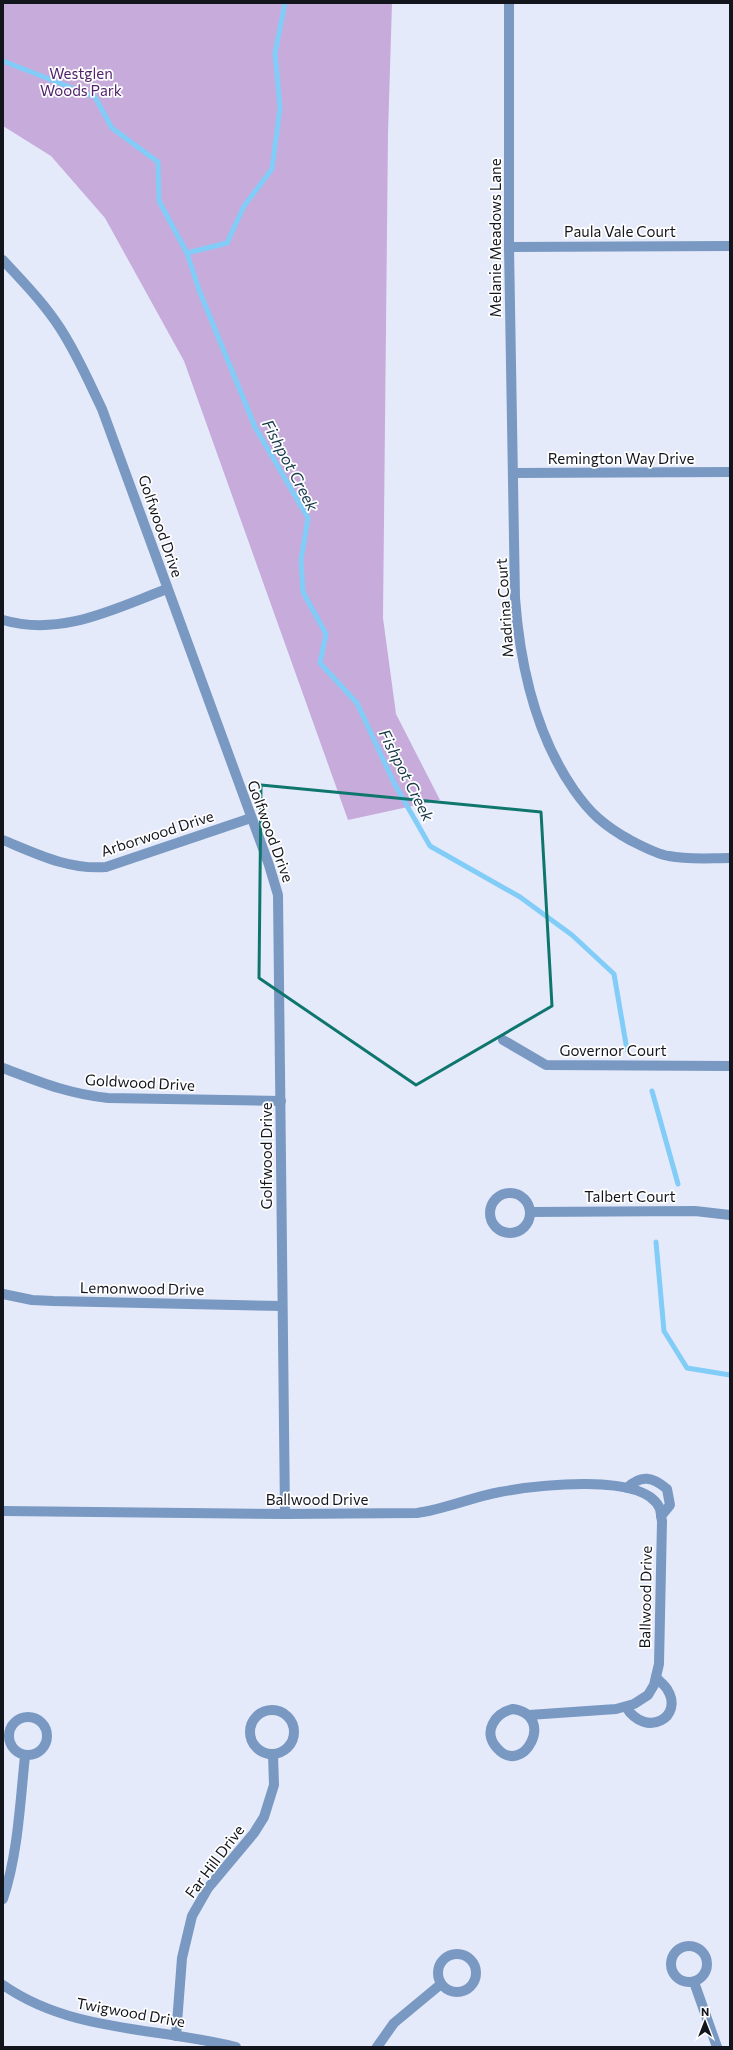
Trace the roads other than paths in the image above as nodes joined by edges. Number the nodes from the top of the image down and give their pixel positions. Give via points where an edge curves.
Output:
1 (509, 3) edge
2 (730, 246) edge
3 (509, 247) junction
4 (3, 260) edge
5 (730, 472) edge
6 (513, 473) junction
7 (167, 589) junction
8 (3, 620) edge
9 (251, 818) junction
10 (3, 840) edge
11 (730, 858) edge
12 (503, 1040) dead end
13 (730, 1066) edge
14 (3, 1068) edge
15 (281, 1101) junction
16 (530, 1212) junction
17 (730, 1215) edge
18 (3, 1294) edge
19 (282, 1306) junction
20 (627, 1488) junction
21 (3, 1511) edge
22 (285, 1514) junction
23 (661, 1516) junction
24 (656, 1677) junction
25 (626, 1707) junction
26 (529, 1715) junction
27 (273, 1754) junction
28 (25, 1756) dead end
29 (3, 1899) edge
30 (694, 1982) dead end
31 (441, 1984) dead end
32 (3, 1985) edge
33 (176, 2036) junction
34 (236, 2047) edge
35 (378, 2047) edge
36 (717, 2047) edge

1 - 3 street, Melanie Meadows Lane
2 - 3 street, Paula Vale Court
3 - 6 street, Melanie Meadows Lane
4 - 7 street, Golfwood Drive via 49,312 79,359 102,409
5 - 6 street, Remington Way Drive
6 - 11 street, Madrina Court via 515,598 522,662 540,721 565,776 597,818 643,847 668,856 692,859
7 - 8 street via 85,620 43,627
7 - 9 street, Golfwood Drive
9 - 10 street, Arborwood Drive via 106,867 92,868 60,863
9 - 15 street, Golfwood Drive via 278,895
12 - 13 street, Governor Court via 546,1065
14 - 15 street, Goldwood Drive via 57,1090 83,1096
15 - 19 street, Golfwood Drive
16 - 16 street via 524,1199 512,1193 499,1196 494,1201 490,1214 498,1230 511,1233 523,1229
16 - 17 street, Talbert Court via 695,1211
18 - 19 street, Lemonwood Drive via 53,1301
19 - 22 street, Golfwood Drive
20 - 22 street, Ballwood Drive via 595,1484 539,1486 498,1492 438,1510 417,1513
20 - 23 street, Ballwood Drive via 642,1493 654,1502 660,1509
20 - 23 street, Ballwood Drive via 634,1481 647,1479 654,1480 667,1489 670,1505
21 - 22 street, Ballwood Drive
23 - 24 street, Ballwood Drive via 659,1664
24 - 25 street, Ballwood Drive via 648,1695
24 - 25 street via 667,1689 671,1702 668,1714 662,1721 639,1722 630,1715
25 - 26 street, Ballwood Drive
26 - 26 street via 513,1709 494,1720 491,1735 497,1749 510,1755 523,1753 532,1742 534,1724
27 - 27 street via 286,1749 294,1732 289,1718 272,1710 258,1715 250,1731 254,1745 267,1754
27 - 33 street, Far Hill Drive via 274,1786 264,1817 254,1833 208,1888 192,1916 182,1958
28 - 29 street via 17,1829
30 - 36 street
31 - 35 street via 394,2023
32 - 33 street, Twigwood Drive via 37,2005 72,2018
33 - 34 street, Twigwood Drive

